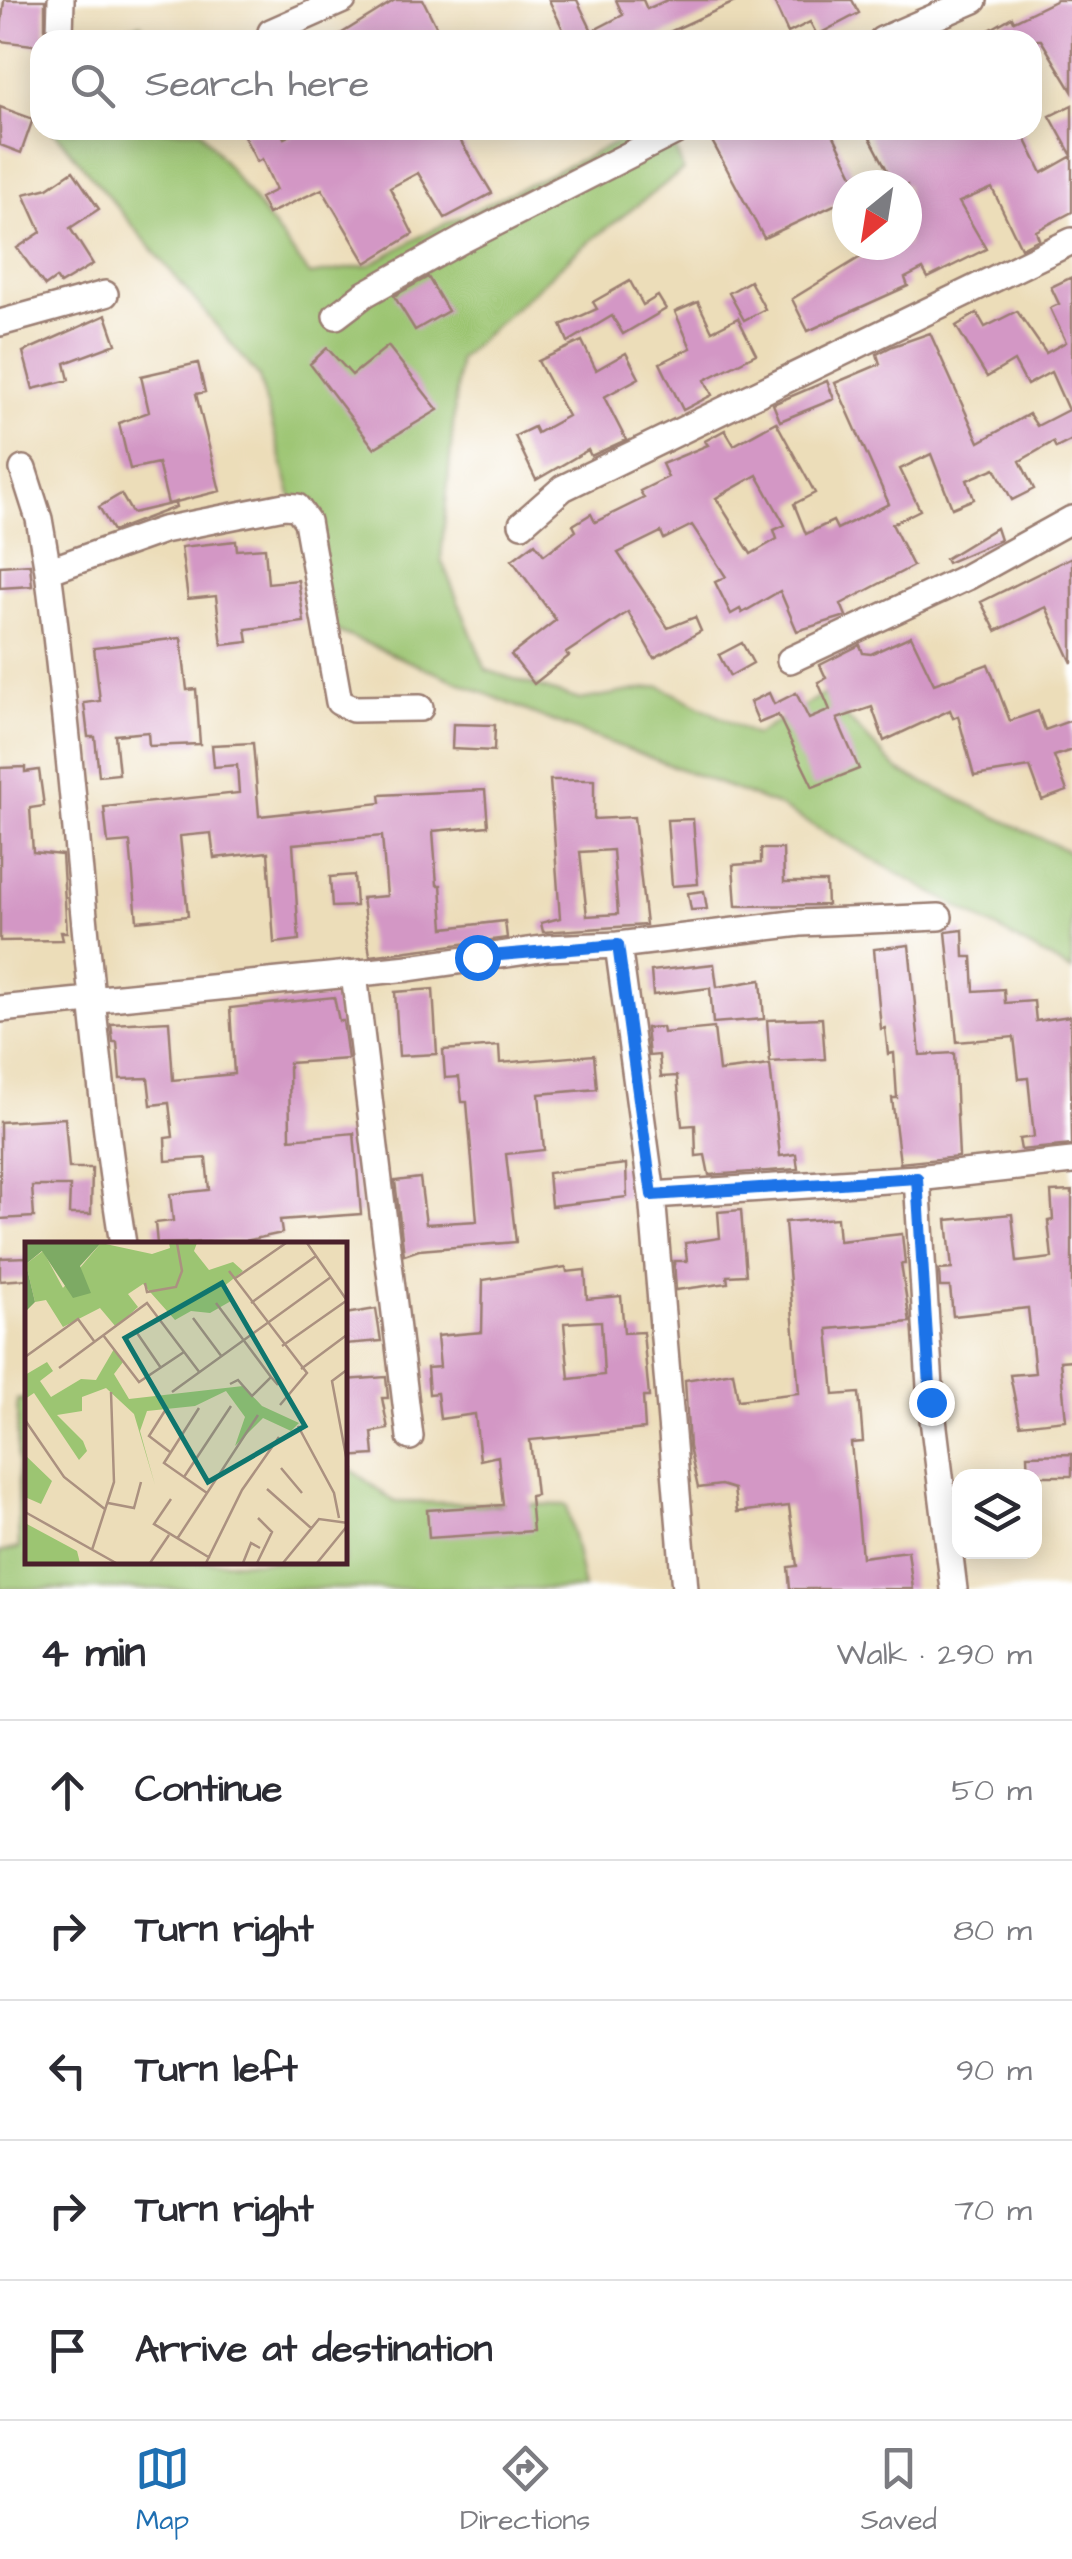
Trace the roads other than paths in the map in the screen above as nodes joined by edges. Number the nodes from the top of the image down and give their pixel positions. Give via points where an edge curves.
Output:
1 (61, 0) edge
2 (344, 0) edge
3 (974, 0) edge
4 (60, 30) edge
5 (276, 30) edge
6 (905, 30) edge
7 (658, 140) edge
8 (1072, 241) edge
9 (104, 294) dead end
10 (336, 316) dead end
11 (0, 323) edge
12 (23, 470) dead end
13 (1072, 519) edge
14 (522, 524) dead end
15 (48, 571) junction
16 (790, 660) dead end
17 (420, 708) dead end
18 (939, 917) dead end
19 (618, 945) junction
20 (354, 974) junction
21 (90, 1001) junction
22 (0, 1008) edge
23 (1072, 1161) edge
24 (917, 1178) junction
25 (652, 1195) junction
26 (123, 1242) edge
27 (410, 1437) dead end
28 (685, 1589) edge
29 (954, 1589) edge

1 - 4 street
2 - 5 street
3 - 6 street
7 - 10 street via 462,240
8 - 14 street via 563,488
9 - 11 street
12 - 15 street
13 - 16 street
15 - 17 street via 163,530 296,507 307,520 340,702 353,709
15 - 21 street via 71,747
18 - 19 street via 800,924
19 - 20 street
19 - 25 street
20 - 21 street
20 - 27 street
21 - 22 street
21 - 26 street
23 - 24 street
24 - 25 street
24 - 29 street via 931,1402
25 - 28 street

